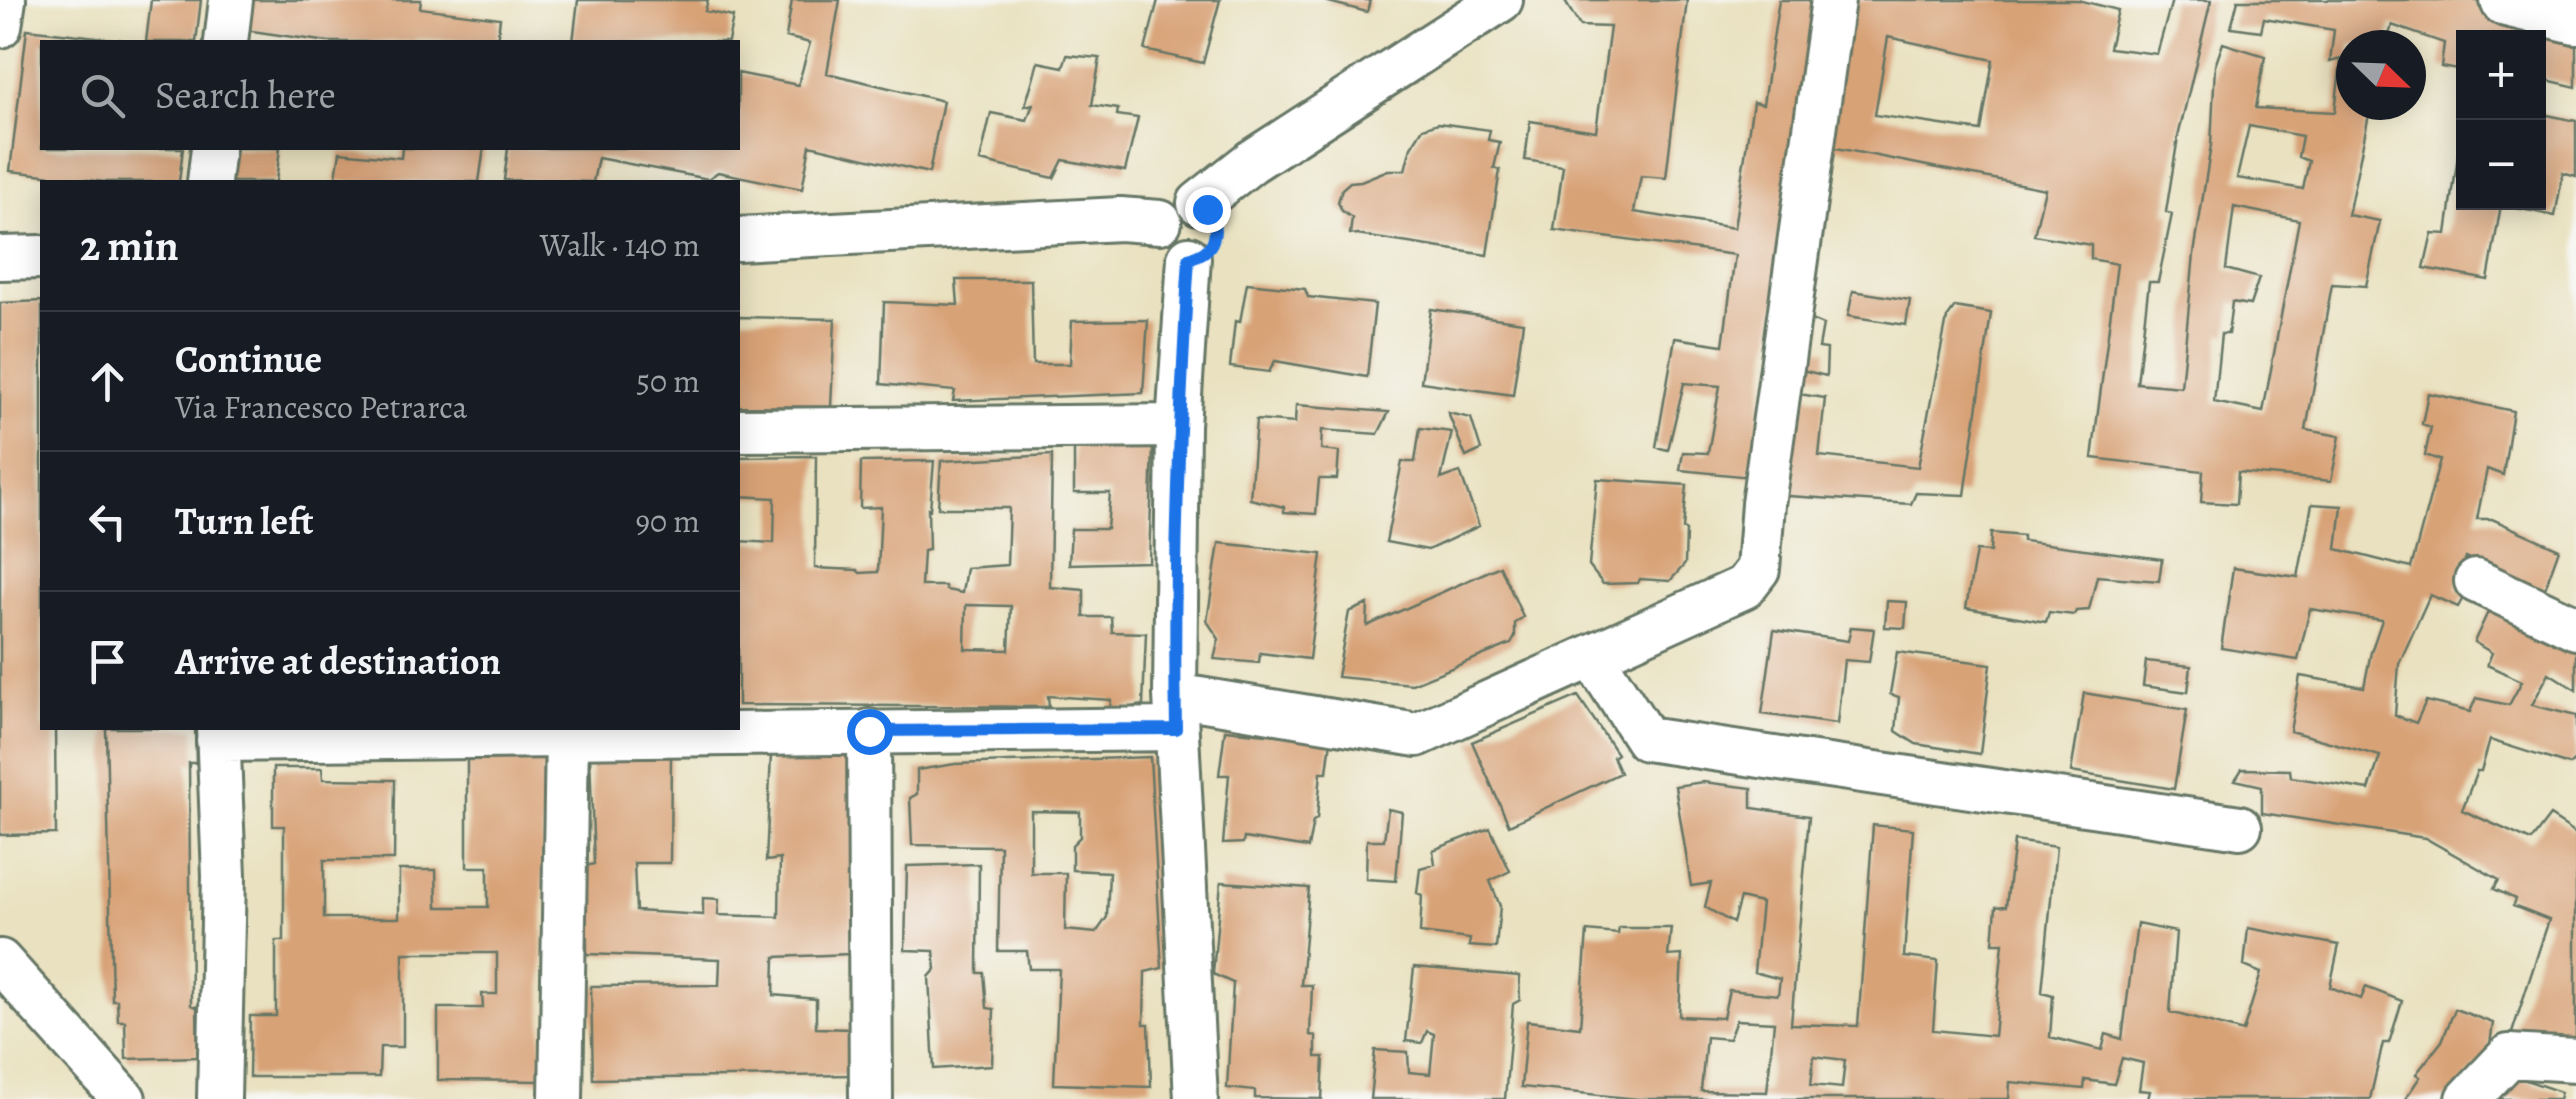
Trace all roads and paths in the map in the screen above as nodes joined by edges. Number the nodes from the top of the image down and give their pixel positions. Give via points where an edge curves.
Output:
1 (4, 0) edge
2 (231, 0) edge
3 (1500, 0) edge
4 (1833, 0) edge
5 (2507, 0) edge
6 (2576, 17) edge
7 (0, 26) edge
8 (226, 40) edge
9 (213, 150) edge
10 (209, 180) edge
11 (1198, 204) junction
12 (1160, 222) junction
13 (740, 239) edge
14 (40, 256) edge
15 (0, 258) edge
16 (1189, 258) junction
17 (1178, 426) junction
18 (740, 430) edge
19 (2476, 582) dead end
20 (2576, 628) edge
21 (1593, 657) junction
22 (1175, 712) junction
23 (869, 731) junction
24 (218, 734) edge
25 (567, 736) junction
26 (2240, 827) dead end
27 (0, 962) edge
28 (2576, 1060) edge
29 (124, 1099) edge
30 (219, 1099) edge
31 (562, 1099) edge
32 (871, 1099) edge
33 (1196, 1099) edge
34 (2468, 1099) edge

1 - 7 street
2 - 8 street
3 - 11 street via 1251,162
4 - 21 street via 1758,569 1744,588
5 - 6 street
9 - 10 street
11 - 12 street via 1171,206
11 - 16 street via 1213,218 1215,236 1206,252
12 - 13 street
12 - 16 street via 1165,248
14 - 15 street
16 - 17 street
17 - 18 street
17 - 22 street
19 - 20 street
21 - 22 street via 1417,735
21 - 26 street via 1646,739
22 - 23 street
22 - 33 street
23 - 25 street
23 - 32 street
24 - 25 street
24 - 30 street via 224,876
25 - 31 street
27 - 29 street
28 - 34 street via 2510,1056

